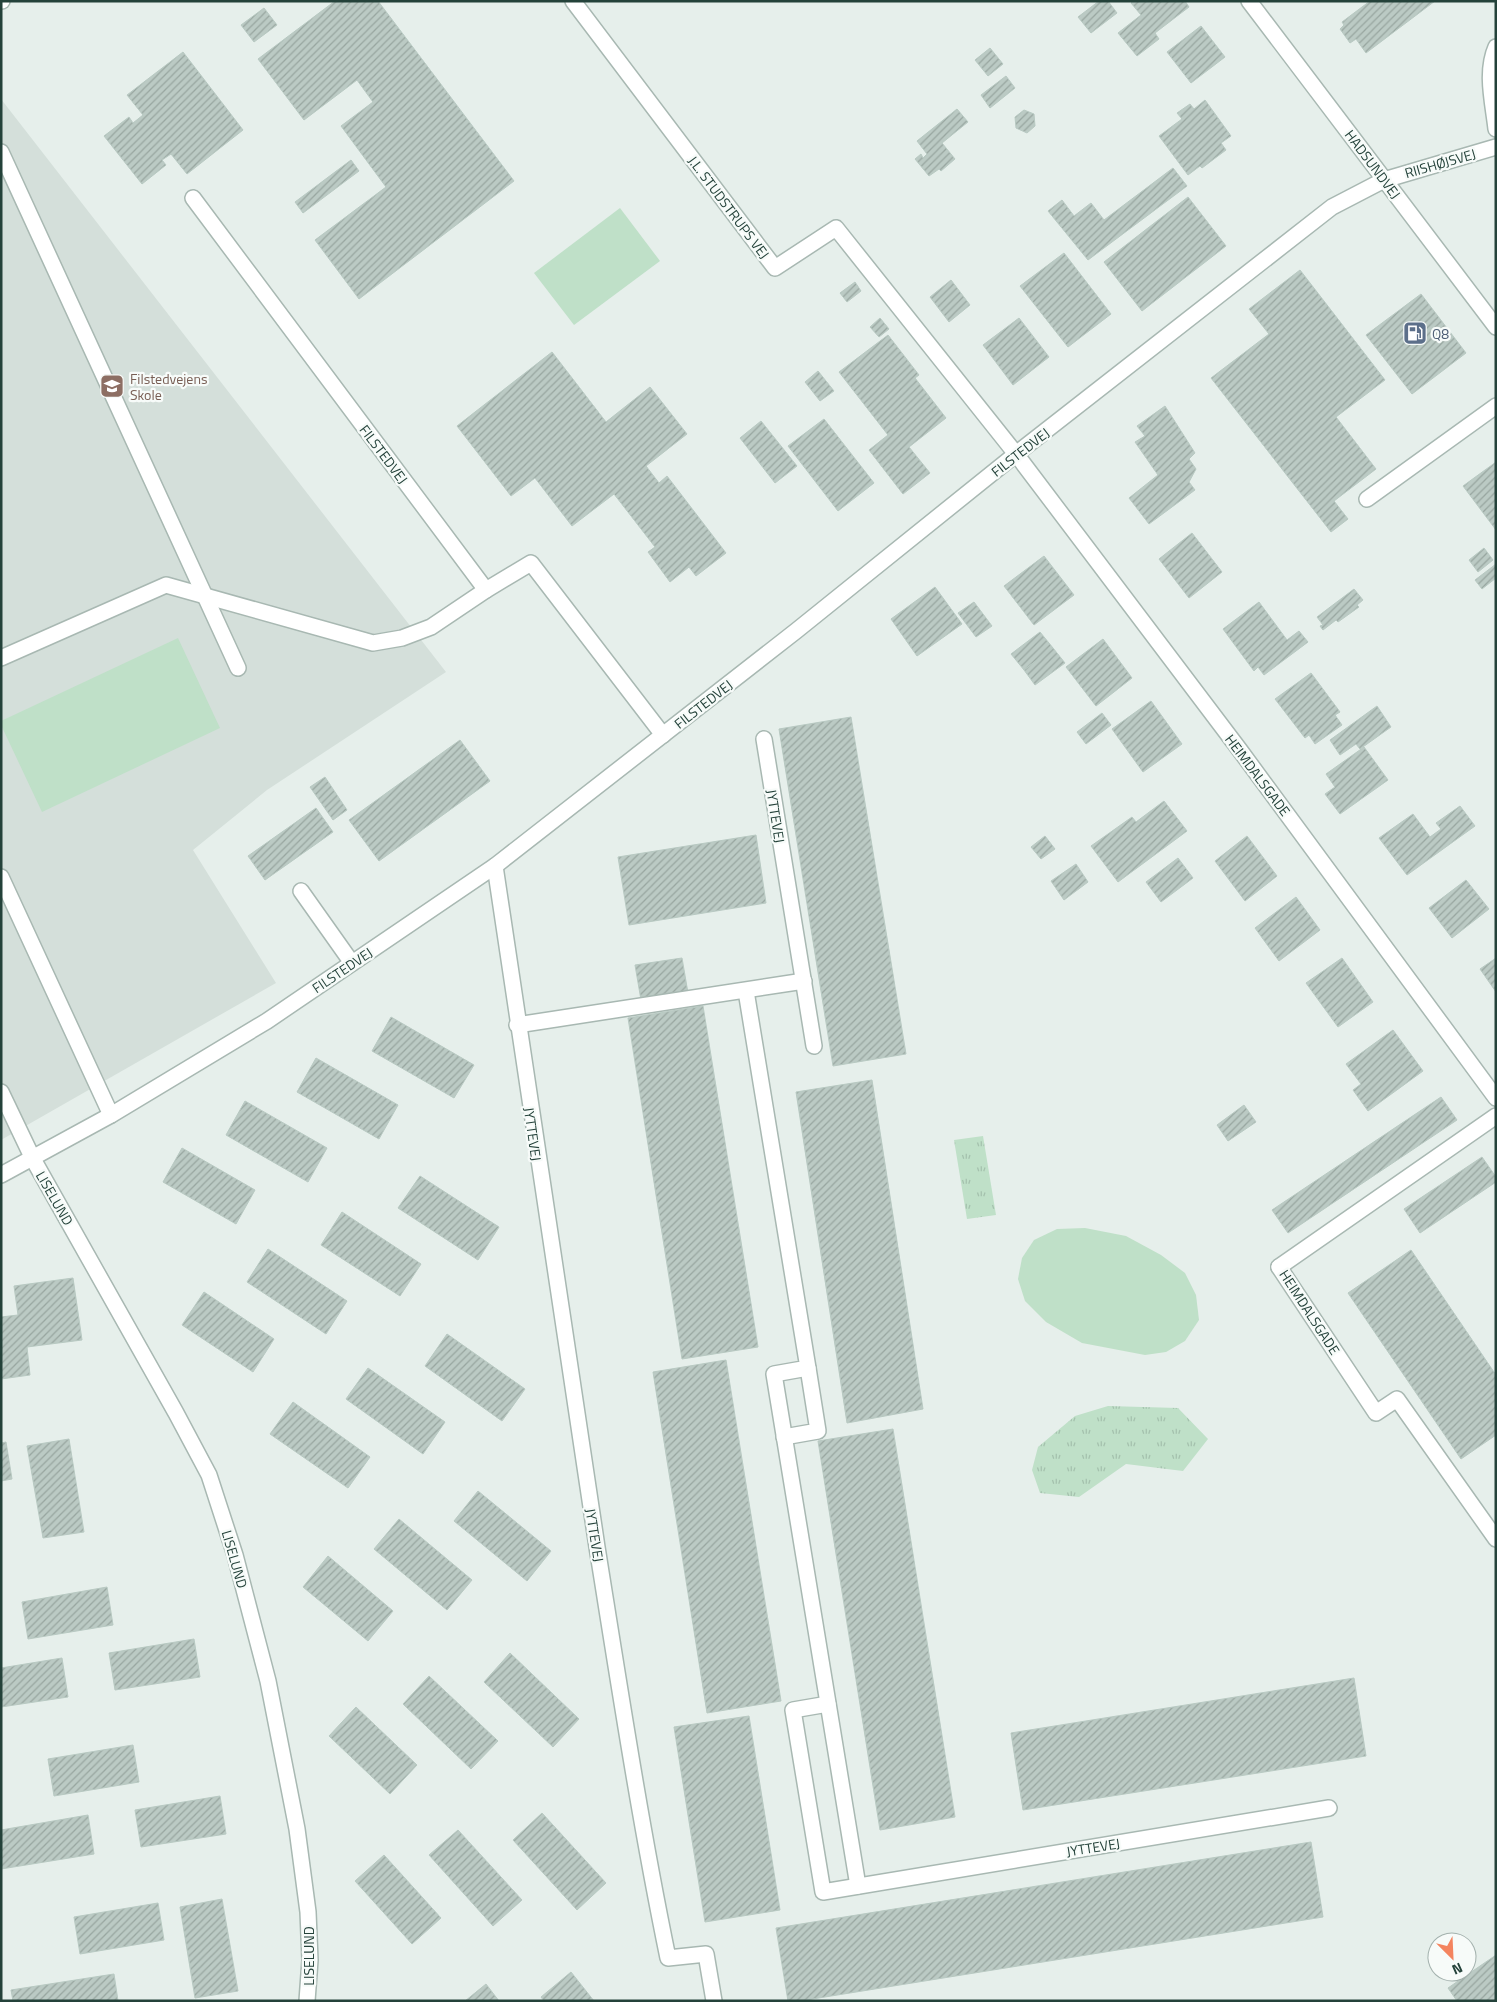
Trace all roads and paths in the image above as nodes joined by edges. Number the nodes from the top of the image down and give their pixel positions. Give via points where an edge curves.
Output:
1 (572, 1) edge
2 (1249, 1) edge
3 (1496, 46) edge
4 (1496, 129) edge
5 (1496, 147) edge
6 (1, 152) edge
7 (1384, 180) junction
8 (193, 198) dead end
9 (1496, 327) edge
10 (1496, 406) edge
11 (1016, 454) junction
12 (1367, 499) dead end
13 (486, 590) junction
14 (203, 594) junction
15 (1, 658) edge
16 (238, 668) dead end
17 (663, 735) junction
18 (764, 739) dead end
19 (494, 866) junction
20 (1, 877) edge
21 (301, 891) dead end
22 (352, 964) junction
23 (804, 981) junction
24 (746, 991) junction
25 (518, 1025) junction
26 (814, 1046) dead end
27 (1, 1092) edge
28 (1496, 1098) edge
29 (110, 1115) junction
30 (1496, 1116) edge
31 (33, 1159) junction
32 (1, 1175) edge
33 (808, 1368) junction
34 (784, 1437) junction
35 (1496, 1539) edge
36 (828, 1704) junction
37 (1329, 1808) dead end
38 (858, 1886) junction
39 (307, 2001) edge
40 (714, 2001) edge

1 - 11 street, J.L. STUDSTRUPS VEJ via 775,268 836,228
2 - 7 street, HADSUNDVEJ
3 - 4 street via 1491,58 1490,83
5 - 7 street, RIISHØJSVEJ
6 - 14 street
7 - 9 street, HADSUNDVEJ
7 - 11 street, FILSTEDVEJ via 1332,207
8 - 13 street, FILSTEDVEJ
10 - 12 street
11 - 17 street, FILSTEDVEJ
11 - 28 street, HEIMDALSGADE via 1239,749
13 - 14 street via 430,628 402,638 373,643
13 - 17 street, FILSTEDVEJ via 531,562
14 - 15 street via 166,584
14 - 16 street
17 - 19 street, FILSTEDVEJ
18 - 23 street, JYTTEVEJ
19 - 22 street, FILSTEDVEJ
19 - 25 street, JYTTEVEJ
20 - 29 street
21 - 22 street
22 - 29 street, FILSTEDVEJ via 266,1021
23 - 24 street
23 - 26 street, JYTTEVEJ
24 - 25 street
24 - 33 street
25 - 40 street, JYTTEVEJ via 580,1440 656,1901 668,1958 706,1954
27 - 31 street, LISELUND
29 - 31 street, FILSTEDVEJ
30 - 35 street, HEIMDALSGADE via 1279,1267 1376,1413 1397,1399
31 - 32 street, FILSTEDVEJ
31 - 39 street, LISELUND via 209,1475 235,1555 268,1681 297,1829 308,1912 310,1960
33 - 34 street via 774,1374
33 - 34 street via 818,1431
34 - 36 street
36 - 38 street
36 - 38 street, JYTTEVEJ via 793,1710 796,1729 823,1892
37 - 38 street, JYTTEVEJ

